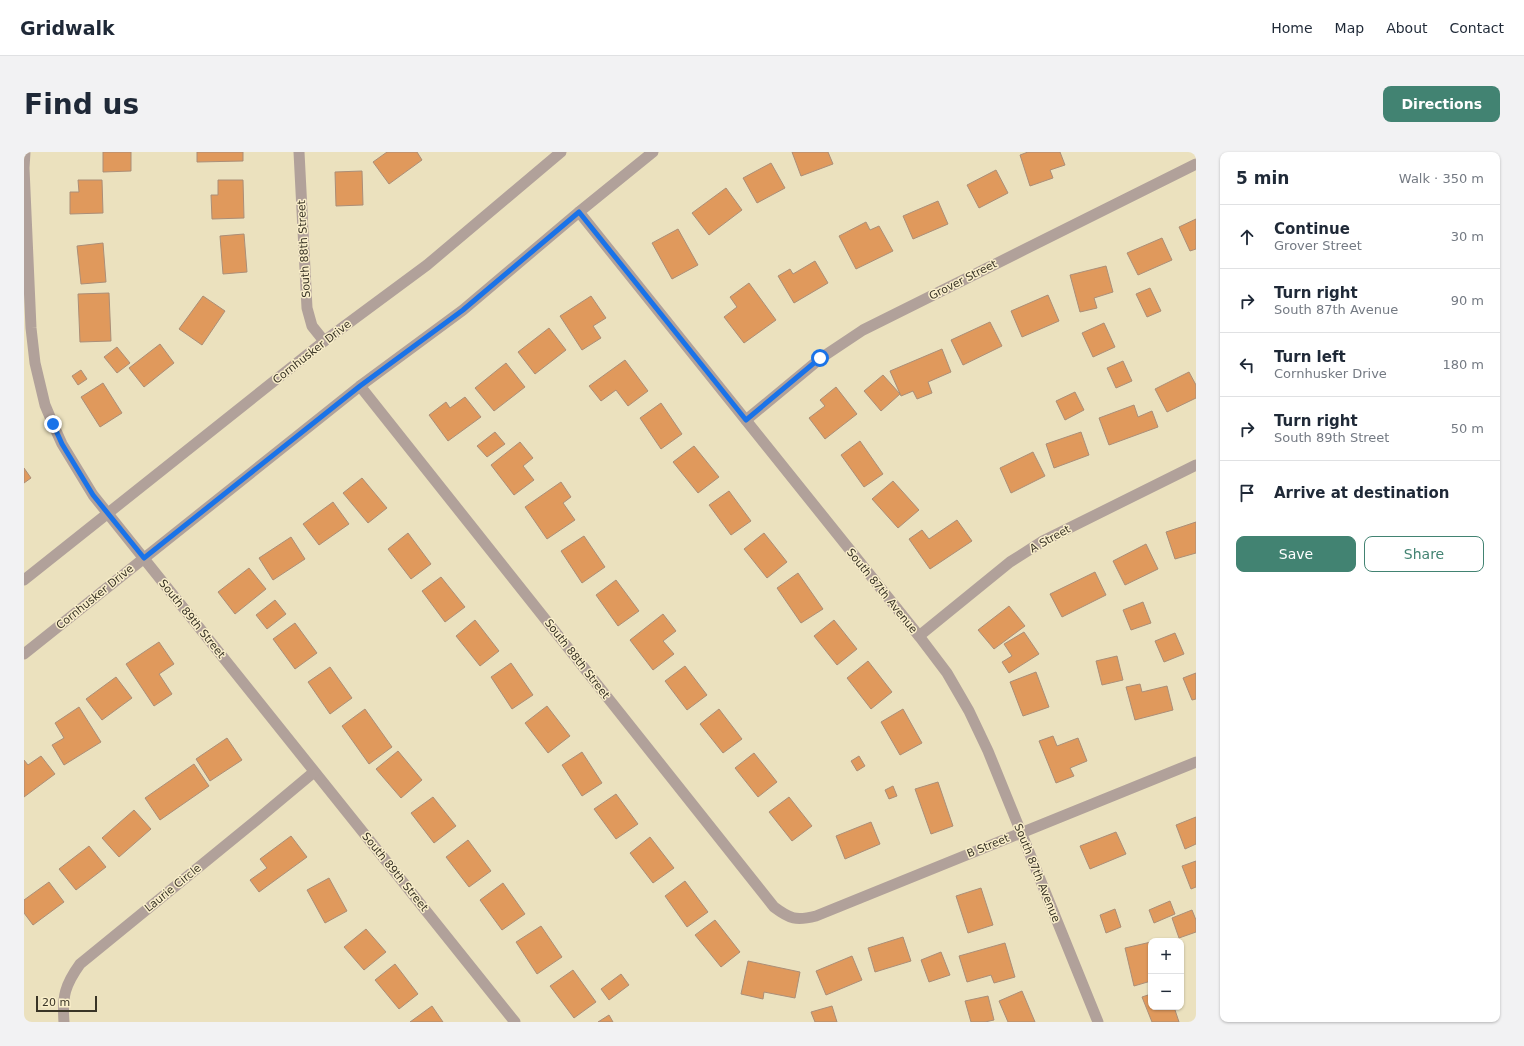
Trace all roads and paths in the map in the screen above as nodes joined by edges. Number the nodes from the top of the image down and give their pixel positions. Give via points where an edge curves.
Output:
1 (25, 152) edge
2 (299, 152) edge
3 (561, 152) edge
4 (654, 152) edge
5 (1196, 164) edge
6 (579, 212) junction
7 (324, 341) junction
8 (360, 386) junction
9 (746, 420) junction
10 (1196, 465) edge
11 (108, 513) junction
12 (144, 558) junction
13 (24, 580) edge
14 (919, 636) junction
15 (24, 654) edge
16 (1196, 762) edge
17 (314, 772) junction
18 (1021, 832) junction
19 (801, 919) joint
20 (64, 1022) edge
21 (515, 1022) edge
22 (1098, 1022) edge

1 - 11 street, South 89th Street via 31,328 38,377 62,444 93,495
2 - 7 street, South 88th Street via 307,308 312,326
3 - 7 street, Cornhusker Drive via 427,265
4 - 6 street, Cornhusker Drive
5 - 9 street, Grover Street via 863,330 820,358
6 - 8 street, Cornhusker Drive via 463,310
6 - 9 street, South 87th Avenue
7 - 11 street, Cornhusker Drive
8 - 12 street, Cornhusker Drive
8 - 19 street, South 88th Street via 774,907 785,915
9 - 14 street, South 87th Avenue
10 - 14 street, A Street via 1044,541 1010,562
11 - 12 street, South 89th Street
11 - 13 street, Cornhusker Drive
12 - 15 street, Cornhusker Drive
12 - 17 street, South 89th Street
14 - 18 street, South 87th Avenue via 947,673 969,711
16 - 18 street, B Street
17 - 20 street, Laurie Circle via 80,964 69,979 64,994
17 - 21 street, South 89th Street
18 - 19 street, B Street via 816,916
18 - 22 street, South 87th Avenue

